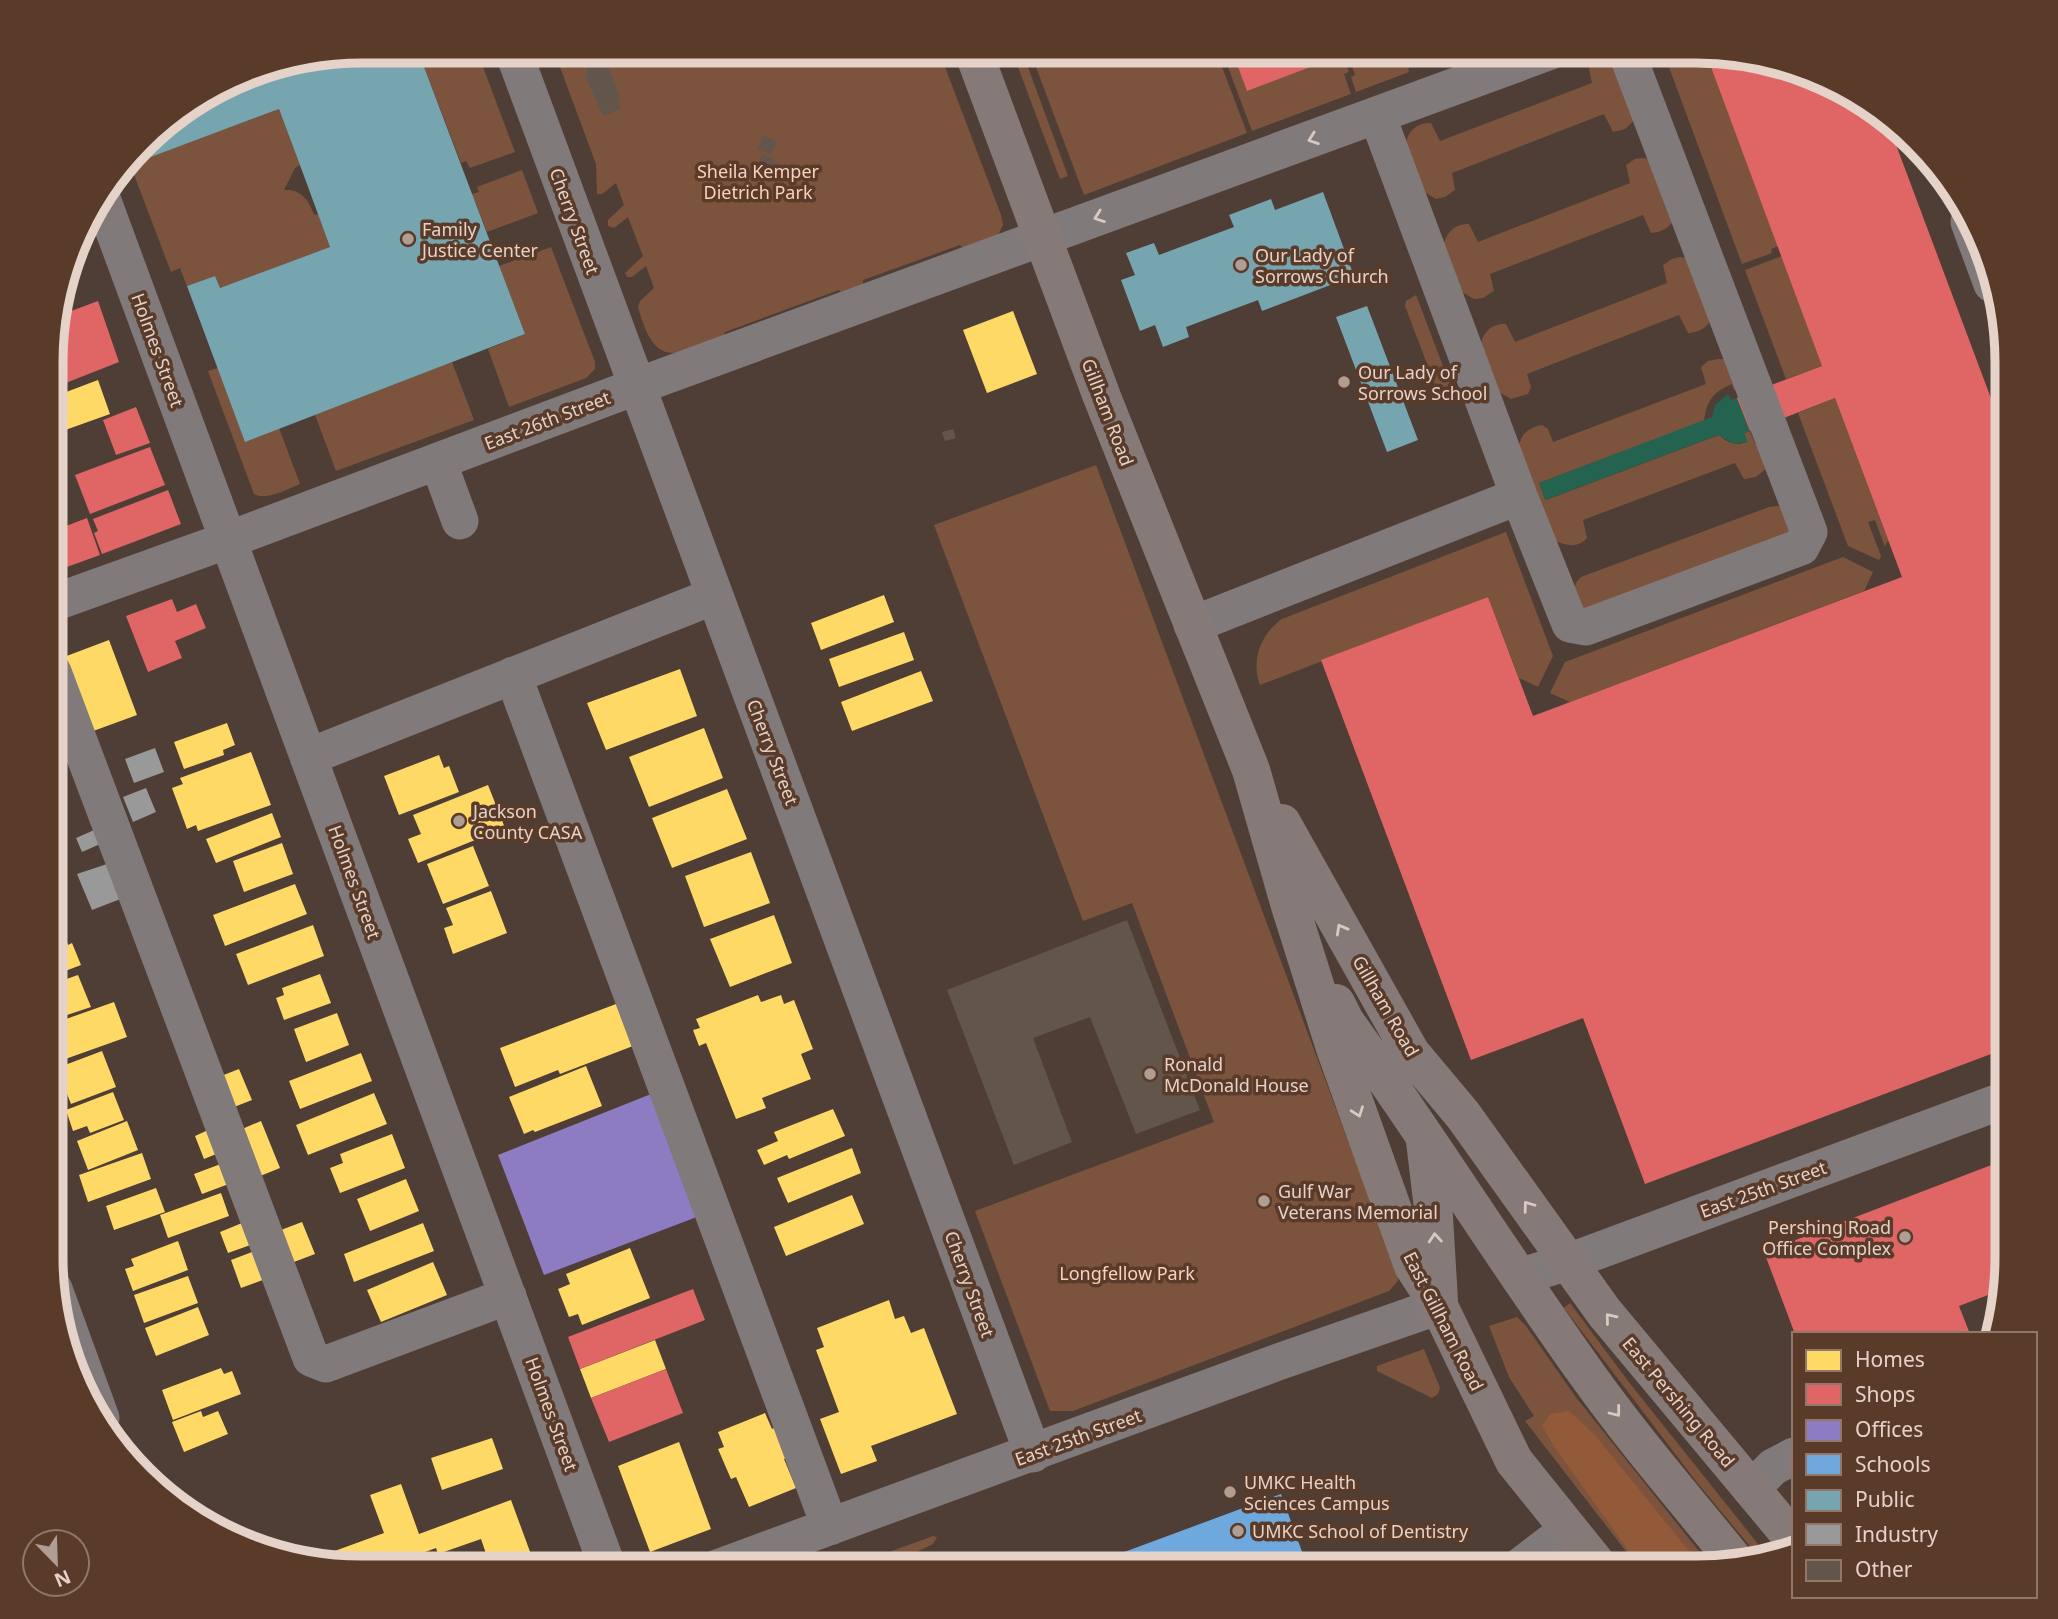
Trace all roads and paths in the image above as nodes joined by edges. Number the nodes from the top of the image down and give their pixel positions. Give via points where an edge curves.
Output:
1 (517, 63) edge
2 (977, 63) edge
3 (1518, 63) edge
4 (1631, 63) edge
5 (1377, 115) junction
6 (105, 208) edge
7 (1042, 239) junction
8 (635, 387) junction
9 (438, 461) junction
10 (1519, 496) junction
11 (460, 521) dead end
12 (228, 540) junction
13 (714, 596) junction
14 (63, 599) edge
15 (1192, 625) junction
16 (513, 675) junction
17 (63, 699) edge
18 (308, 757) junction
19 (1251, 770) junction
20 (1290, 906) junction
21 (1335, 1048) joint
22 (1411, 1053) junction
23 (1995, 1104) edge
24 (1423, 1132) junction
25 (1568, 1262) junction
26 (1519, 1277) junction
27 (508, 1296) junction
28 (1439, 1306) junction
29 (1033, 1454) junction
30 (1792, 1457) edge
31 (1751, 1489) junction
32 (830, 1527) junction
33 (1569, 1529) junction
34 (1792, 1539) edge
35 (1730, 1554) edge
36 (604, 1556) edge
37 (750, 1556) edge
38 (1534, 1556) edge
39 (1591, 1556) edge

1 - 8 street, Cherry Street
2 - 7 main road, Gillham Road
3 - 5 street, East 26th Street
4 - 10 street via 1809,532 1801,547 1586,627 1570,624
5 -> 7 street, East 26th Street
5 - 10 street
6 - 12 street, Holmes Street
7 - 8 street, East 26th Street
7 - 15 main road, Gillham Road
8 - 9 street, East 26th Street
8 - 13 street, Cherry Street
9 - 11 street
9 - 12 street, East 26th Street
10 - 15 street
12 - 14 street, East 26th Street
12 - 18 street, Holmes Street
13 - 16 street
13 - 29 street, Cherry Street
15 - 19 main road, Gillham Road
16 - 18 street
16 - 32 street
17 - 27 street via 311,1358 326,1364
18 - 27 street, Holmes Street
19 - 20 main road, Gillham Road
22 -> 19 main road, Gillham Road
20 - 21 main road, Gillham Road
20 - 24 main road, Gillham Road via 1345,1021
21 -> 28 main road, East Gillham Road via 1413,1266
22 - 24 main road
25 -> 22 main road, Gillham Road via 1462,1115
23 - 25 street, East 25th Street
24 - 26 main road, Gillham Road
28 -> 24 main road
25 - 26 street, East 25th Street
31 -> 25 main road, East Pershing Road
26 -> 35 main road via 1588,1376
27 - 36 street, Holmes Street
28 - 29 street, East 25th Street
28 - 33 main road, East Gillham Road via 1514,1461
29 - 32 street, East 25th Street
30 - 31 street via 1773,1467
31 - 34 main road, East Pershing Road
32 - 37 street, East 25th Street
33 - 38 street
33 - 39 main road, East Gillham Road

